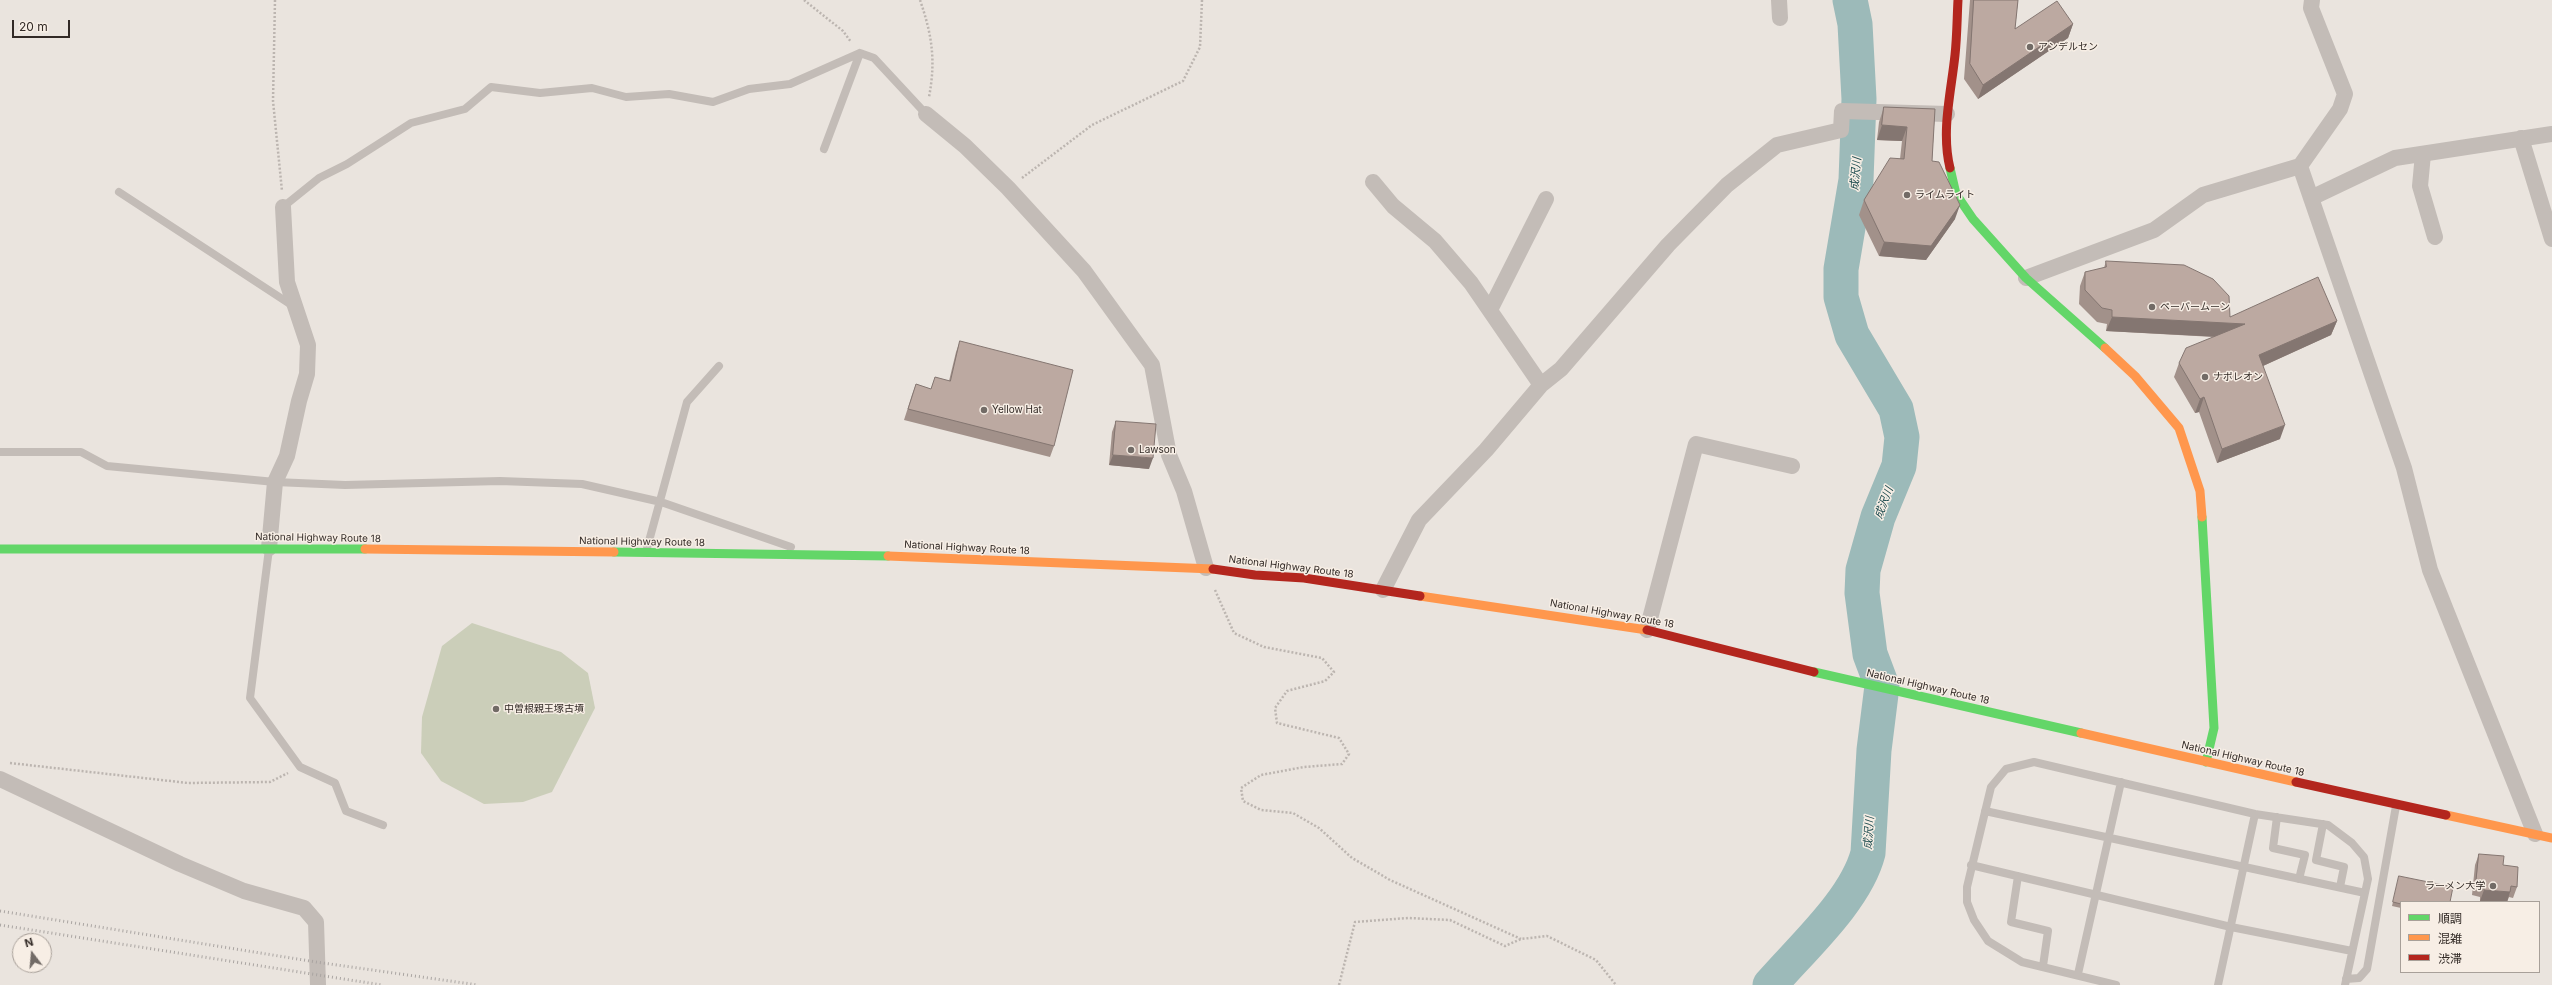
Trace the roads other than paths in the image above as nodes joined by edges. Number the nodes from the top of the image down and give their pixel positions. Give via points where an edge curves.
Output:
1 (1779, 0) edge
2 (1958, 0) edge
3 (2312, 0) edge
4 (1780, 18) dead end
5 (860, 53) junction
6 (926, 114) joint
7 (1947, 114) junction
8 (2552, 134) edge
9 (2521, 138) junction
10 (824, 149) dead end
11 (2423, 154) junction
12 (2300, 166) junction
13 (1373, 182) dead end
14 (119, 192) dead end
15 (2310, 198) junction
16 (1546, 199) dead end
17 (283, 207) joint
18 (2435, 237) dead end
19 (2552, 239) edge
20 (2026, 278) junction
21 (296, 307) junction
22 (1490, 310) junction
23 (719, 366) dead end
24 (1541, 385) junction
25 (0, 452) edge
26 (1792, 466) dead end
27 (275, 482) junction
28 (661, 502) junction
29 (269, 548) junction
30 (0, 549) edge
31 (646, 553) junction
32 (814, 555) junction
33 (1206, 568) junction
34 (1383, 590) junction
35 (1647, 630) junction
36 (2206, 762) junction
37 (0, 779) edge
38 (2121, 782) junction
39 (2397, 806) junction
40 (1985, 812) junction
41 (2255, 814) junction
42 (2277, 817) junction
43 (2323, 824) junction
44 (383, 825) dead end
45 (2535, 834) junction
46 (2552, 838) edge
47 (2109, 839) junction
48 (1971, 865) junction
49 (2243, 867) junction
50 (2018, 876) junction
51 (2299, 879) junction
52 (2340, 888) junction
53 (2365, 893) junction
54 (2097, 895) junction
55 (2230, 927) junction
56 (2352, 952) junction
57 (2043, 966) junction
58 (2078, 974) junction
59 (2345, 982) edge
60 (318, 985) edge
61 (2116, 985) edge
62 (2218, 985) edge

1 - 4 street
2 - 7 main road via 1955,55
3 - 12 street via 2311,8 2345,94 2340,109
5 - 6 lane via 874,58
5 - 10 lane
5 - 17 lane via 790,84 749,89 713,102 669,94 626,97 592,88 540,93 491,87 465,109 411,123 347,164 318,178
6 - 33 street via 965,146 1008,188 1084,271 1152,366 1169,455 1184,491
7 - 20 main road via 1947,155 1956,194 1973,219
7 - 24 street via 1842,112 1841,130 1778,145 1727,185 1668,245 1561,369
8 - 9 street
9 - 11 street
9 - 19 street
11 - 15 street via 2395,158
11 - 18 street via 2420,186
12 - 15 street
12 - 20 street via 2203,196 2154,230
13 - 22 street via 1393,206 1435,241
14 - 21 lane
15 - 45 street via 2404,468 2430,570
16 - 22 street
17 - 21 street via 287,282
20 - 36 main road via 2135,376 2179,428 2200,491 2214,728
21 - 27 street via 308,346 307,374 298,401 287,456
22 - 24 street
23 - 28 lane via 687,402
24 - 34 street via 1486,450 1419,520
25 - 27 lane via 81,452 108,466
26 - 35 street via 1696,444
27 - 28 lane via 345,485 500,481 582,484
27 - 29 street
28 - 31 lane
28 - 32 lane
29 - 30 main road, National Highway Route 18
29 - 31 main road, National Highway Route 18
29 - 44 lane via 250,698 300,767 335,783 346,811
31 - 32 main road, National Highway Route 18
32 - 33 main road, National Highway Route 18
33 - 34 main road, National Highway Route 18 via 1304,578
34 - 35 main road, National Highway Route 18
35 - 36 main road, National Highway Route 18 via 1842,680
36 - 39 main road, National Highway Route 18
37 - 60 street via 180,864 244,891 304,908 316,922
38 - 40 lane via 2034,762 2006,769 1991,787
38 - 41 lane
38 - 47 lane
39 - 45 main road, National Highway Route 18
39 - 59 lane via 2367,969 2359,978
40 - 47 lane
40 - 48 lane
41 - 42 lane
41 - 49 lane
42 - 43 lane
42 - 51 lane via 2273,848 2305,855
43 - 52 lane via 2316,860 2344,866
43 - 53 lane via 2352,842 2364,857 2368,879
45 - 46 main road, National Highway Route 18
47 - 49 lane
47 - 54 lane
48 - 50 lane
48 - 57 lane via 1967,902 1974,920 1988,941 2022,962
49 - 51 lane
49 - 55 lane
50 - 54 lane
50 - 57 lane via 2011,922 2048,931
51 - 52 lane
52 - 53 lane
53 - 56 lane
54 - 55 lane
54 - 58 lane
55 - 56 lane
55 - 62 lane
56 - 59 lane
57 - 58 lane
58 - 61 lane

